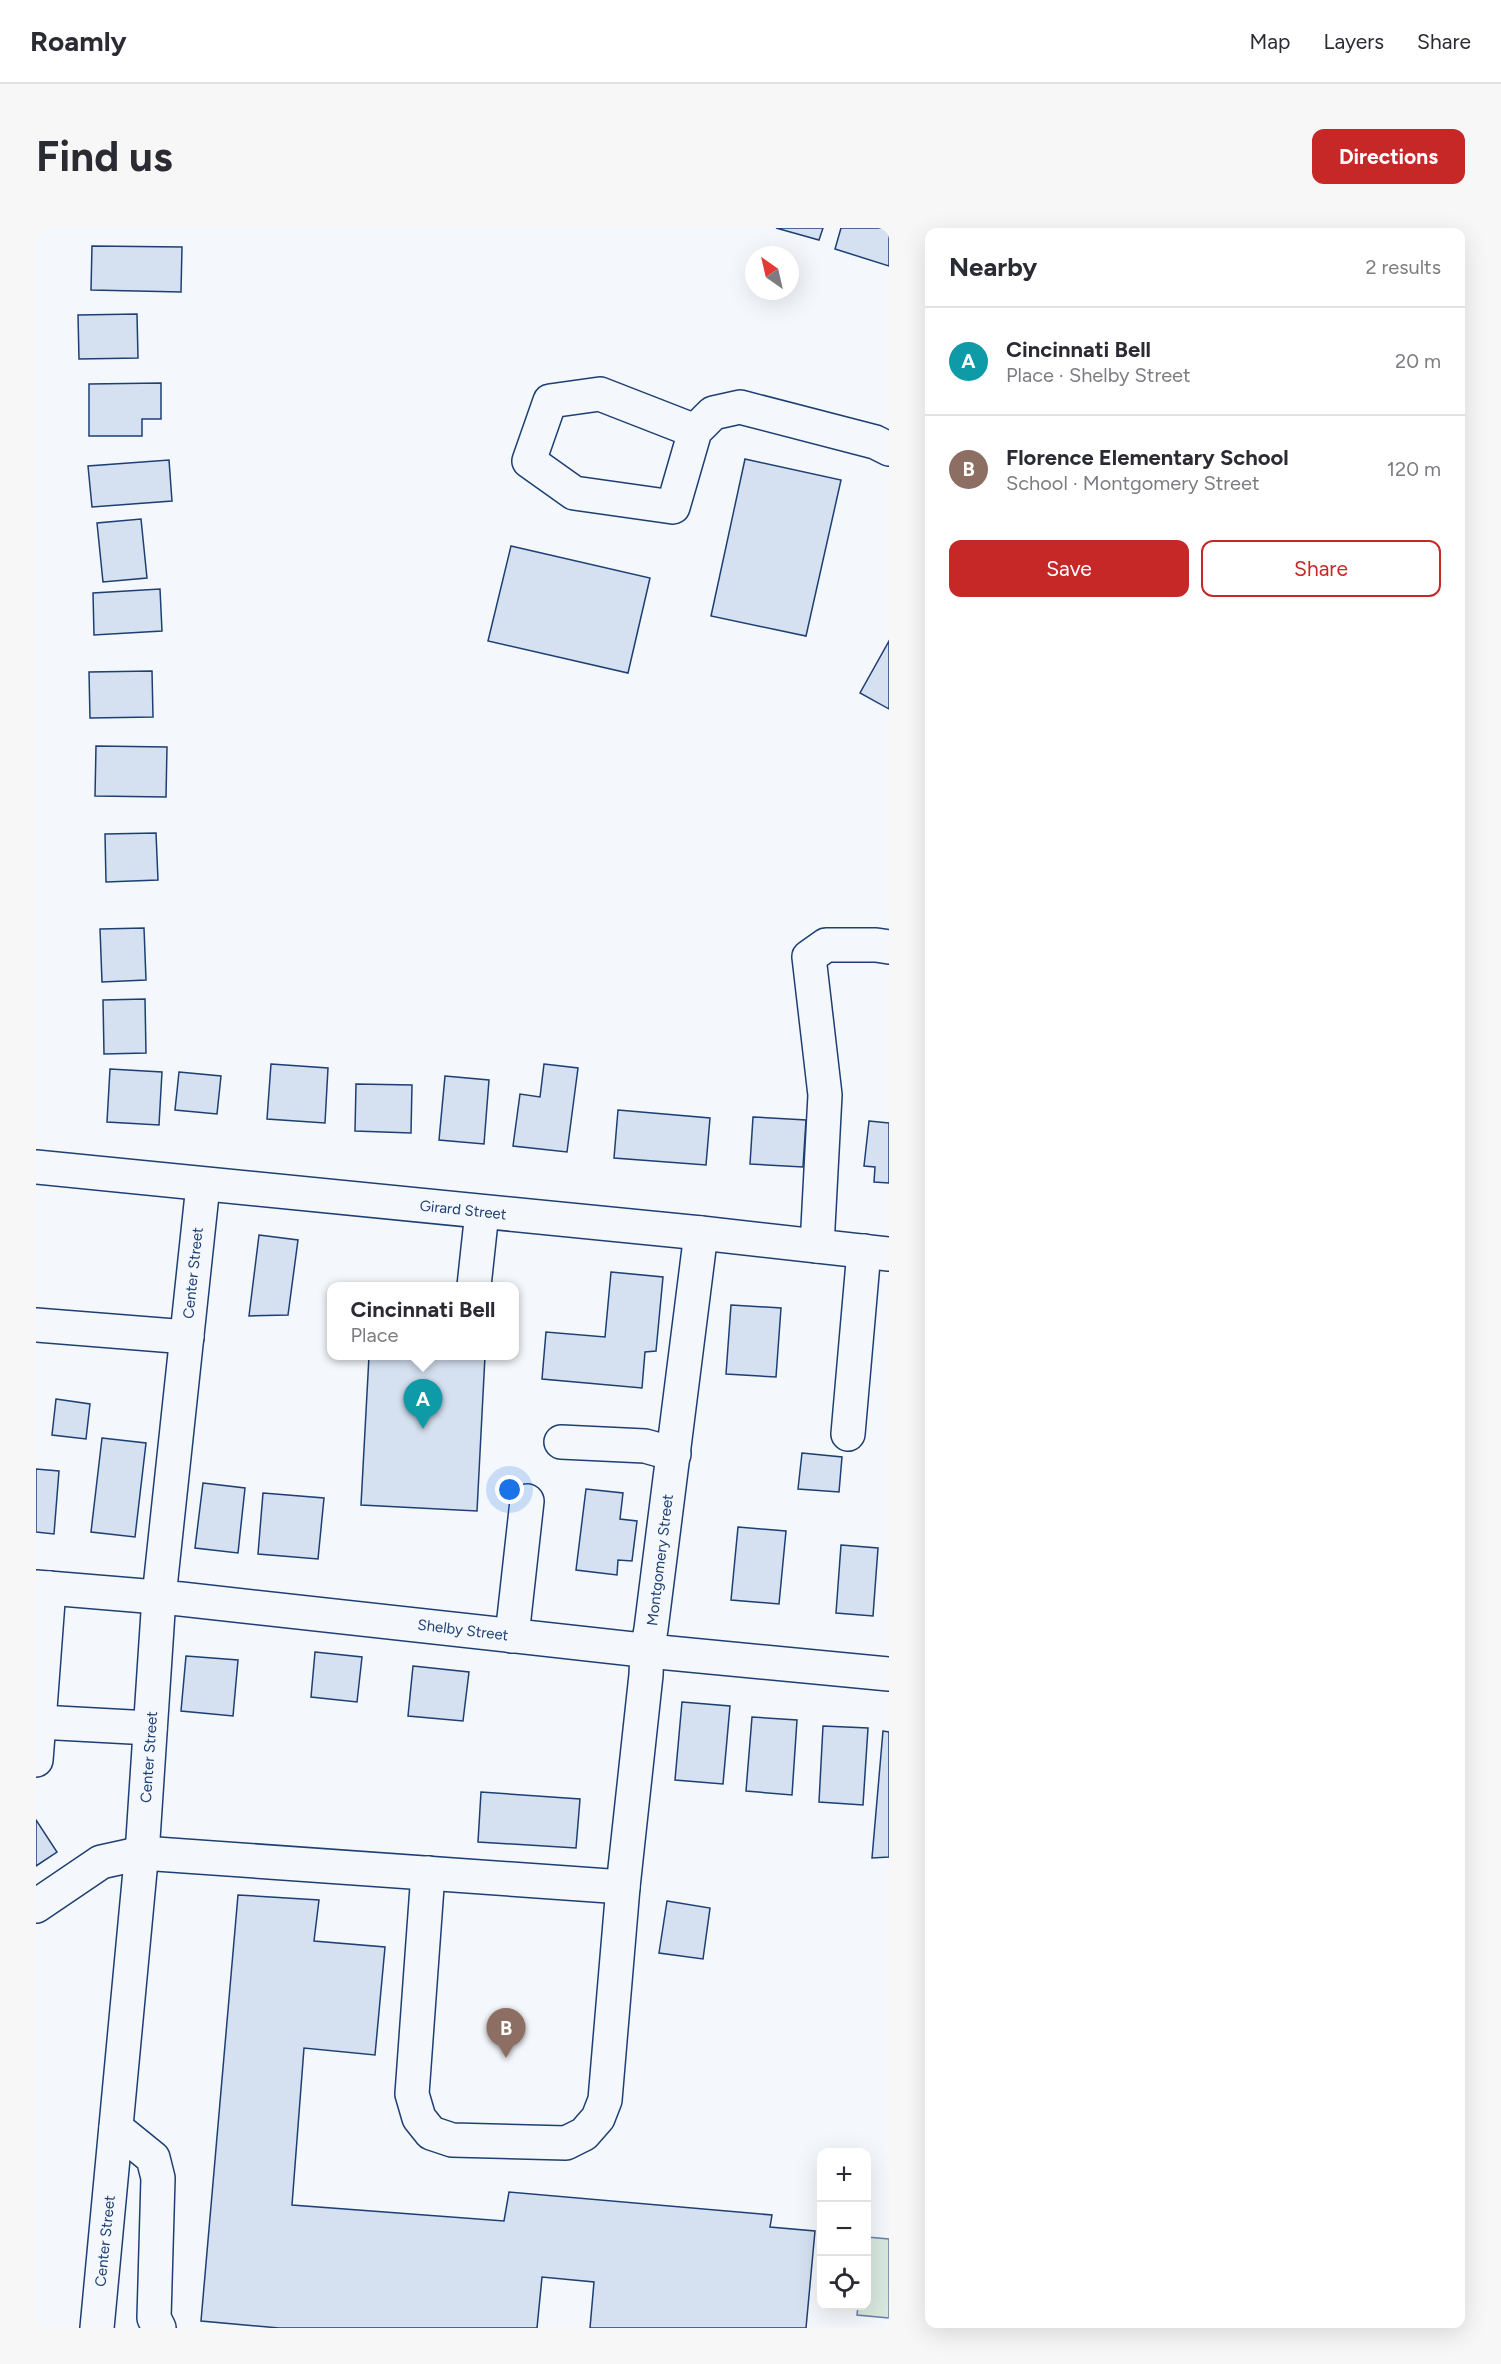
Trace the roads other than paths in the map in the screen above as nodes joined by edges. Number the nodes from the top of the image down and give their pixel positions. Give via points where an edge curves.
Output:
1 (695, 431) junction
2 (889, 449) edge
3 (889, 947) edge
4 (36, 1167) edge
5 (203, 1185) junction
6 (482, 1212) junction
7 (701, 1233) junction
8 (818, 1246) junction
9 (877, 1252) edge
10 (475, 1282) edge
11 (36, 1326) edge
12 (187, 1337) junction
13 (848, 1434) dead end
14 (561, 1443) dead end
15 (674, 1454) junction
16 (527, 1501) dead end
17 (42, 1588) edge
18 (159, 1597) junction
19 (512, 1636) junction
20 (647, 1650) junction
21 (889, 1674) edge
22 (39, 1722) junction
23 (150, 1728) junction
24 (36, 1760) edge
25 (142, 1853) junction
26 (428, 1874) junction
27 (624, 1887) junction
28 (36, 1906) edge
29 (116, 2128) junction
30 (97, 2328) edge
31 (159, 2328) edge

1 - 1 street via 673,507 574,494 529,461 550,401 600,394
1 - 2 street via 713,413 740,407 876,442
3 - 8 street via 826,945 808,957 825,1095
4 - 5 street, Girard Street
5 - 6 street, Girard Street
5 - 12 street, Center Street
6 - 7 street, Girard Street
6 - 10 street
7 - 8 street, Girard Street
7 - 15 street, Montgomery Street
8 - 9 street, Girard Street
9 - 13 street
11 - 12 street
12 - 18 street, Center Street
14 - 15 street via 645,1446
15 - 20 street, Montgomery Street
16 - 19 street
17 - 18 street, Shelby Street
17 - 22 street
18 - 19 street, Shelby Street
18 - 23 street, Center Street
19 - 20 street, Shelby Street
20 - 21 street, Shelby Street
20 - 27 street, Montgomery Street
22 - 23 street
22 - 24 street
23 - 25 street, Center Street
25 - 26 street
25 - 28 street via 101,1862
25 - 29 street, Center Street
26 - 27 street
26 - 27 street, Montgomery Street via 412,2094 418,2118 432,2133 452,2140 566,2144 584,2134 598,2118 604,2100
29 - 30 street, Center Street
29 - 31 street via 153,2158 158,2178 154,2318

